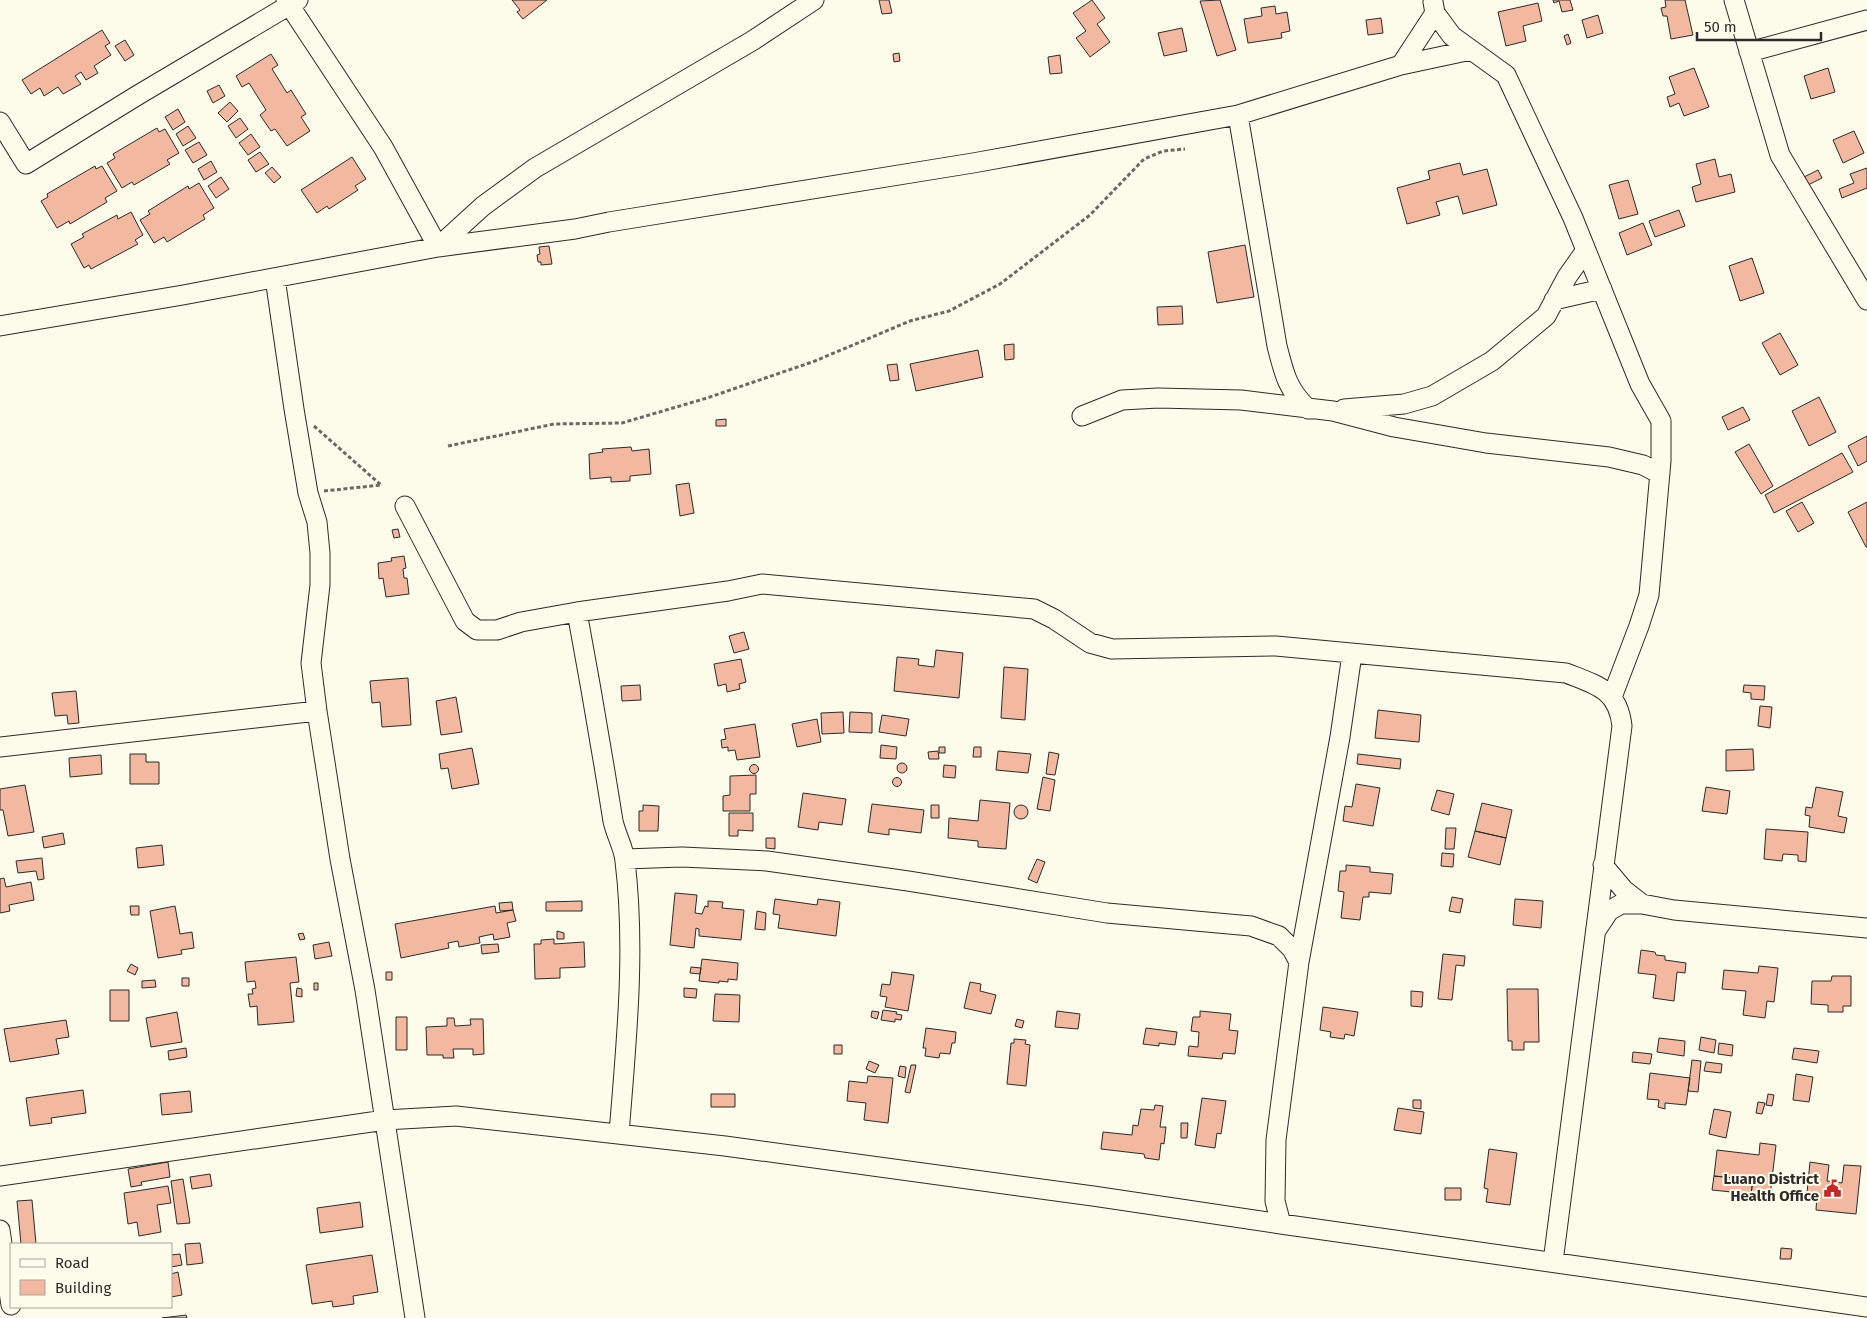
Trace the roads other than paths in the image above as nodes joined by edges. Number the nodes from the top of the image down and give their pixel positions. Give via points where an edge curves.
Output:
1 (814, 0) edge
2 (1734, 0) edge
3 (291, 2) edge
4 (1434, 6) edge
5 (1867, 20) edge
6 (1471, 50) junction
7 (1749, 52) junction
8 (1401, 64) junction
9 (1238, 114) junction
10 (0, 122) edge
11 (438, 247) junction
12 (1586, 250) junction
13 (275, 278) junction
14 (1602, 288) junction
15 (1554, 300) junction
16 (1867, 300) edge
17 (0, 326) edge
18 (1308, 409) junction
19 (1333, 411) junction
20 (1082, 416) dead end
21 (1660, 474) junction
22 (406, 506) dead end
23 (577, 612) junction
24 (1352, 654) junction
25 (1612, 697) junction
26 (317, 711) junction
27 (0, 747) edge
28 (625, 859) junction
29 (1604, 865) junction
30 (1642, 904) junction
31 (1867, 928) edge
32 (1595, 932) junction
33 (1299, 962) junction
34 (385, 1120) junction
35 (619, 1134) junction
36 (0, 1176) edge
37 (1281, 1224) junction
38 (0, 1230) edge
39 (1553, 1262) junction
40 (10, 1299) edge
41 (1867, 1307) edge
42 (415, 1318) edge

1 - 11 street via 752,41 535,168 483,206
2 - 7 street
3 - 10 street via 26,164
3 - 11 street via 383,148
4 - 6 street via 1452,36
4 - 8 street
5 - 7 street
6 - 8 street
6 - 12 street via 1506,75
7 - 16 street via 1780,155
8 - 9 street
9 - 11 street via 575,229
9 - 18 street via 1277,346 1284,374 1295,396
11 - 13 street
12 - 14 street
12 - 15 street
13 - 17 street
13 - 26 street via 308,492 317,522 320,585 311,663
14 - 15 street
14 - 21 street via 1640,384 1661,421
15 - 19 street via 1546,316 1492,361 1432,396 1404,404
18 - 19 street
18 - 20 street via 1241,400 1158,398 1122,400
19 - 21 street via 1394,427 1486,443 1609,457 1644,465
21 - 25 street via 1649,595
22 - 23 street via 464,621 477,630 497,630 521,622
23 - 24 street via 762,584 1034,610 1090,643 1112,649 1276,646
23 - 28 street via 614,824
24 - 25 street via 1566,673 1599,686
24 - 33 street
25 - 29 street via 1620,711 1622,726
26 - 27 street
26 - 34 street
28 - 33 street via 682,856 767,862 1107,913 1251,926 1279,936
28 - 35 street via 630,994
29 - 30 street via 1624,890
29 - 32 street
30 - 31 street via 1674,910
30 - 32 street via 1621,904 1609,911
32 - 39 street
33 - 37 street via 1276,1140 1275,1200
34 - 35 street via 456,1116
34 - 36 street
34 - 42 street
35 - 37 street via 735,1147
37 - 39 street
38 - 40 street
39 - 41 street

